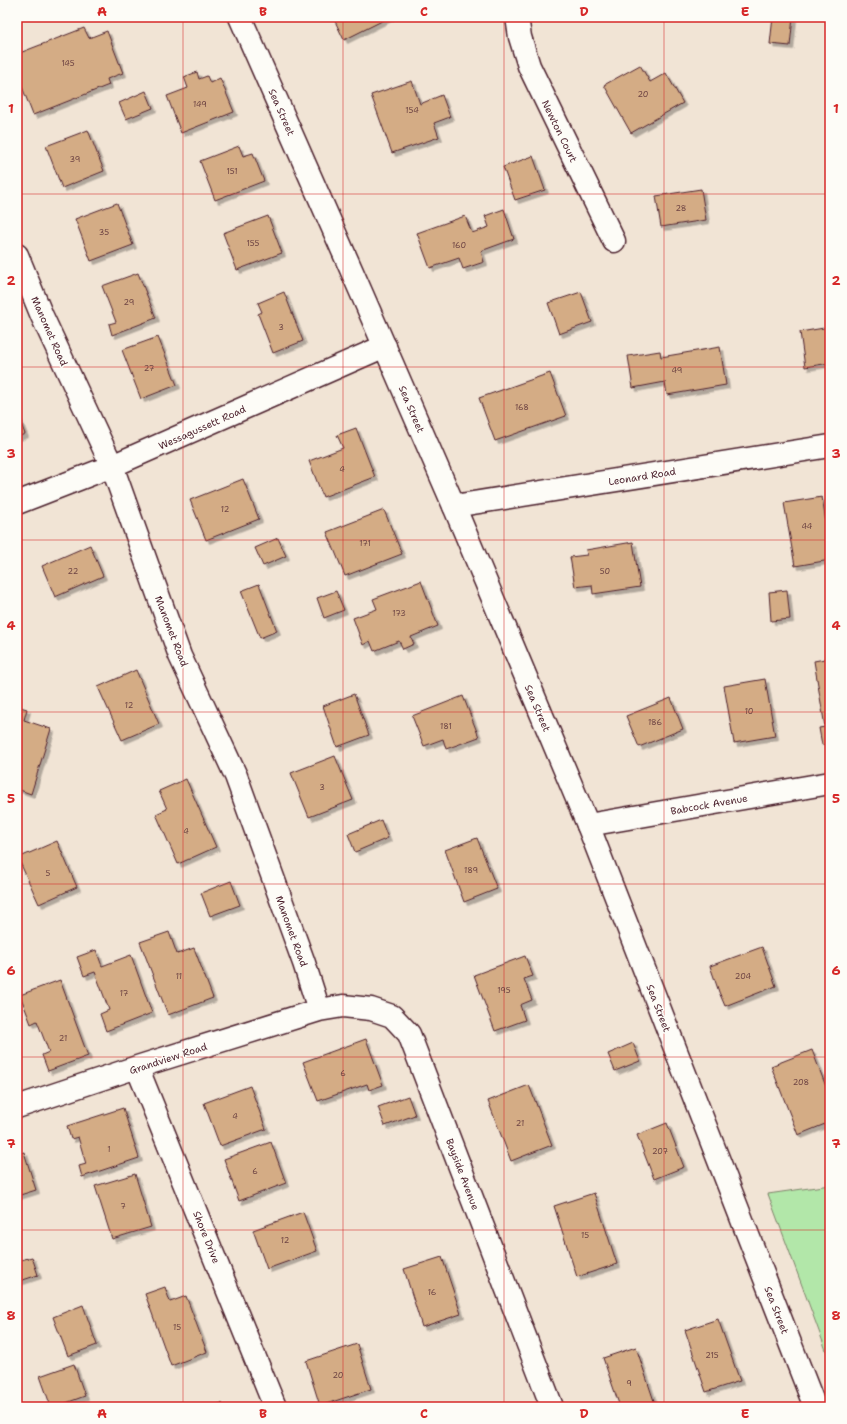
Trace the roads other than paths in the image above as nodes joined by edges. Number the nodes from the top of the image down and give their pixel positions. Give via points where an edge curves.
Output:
1 (240, 17) edge
2 (517, 17) edge
3 (614, 241) dead end
4 (17, 255) edge
5 (385, 346) junction
6 (830, 446) edge
7 (112, 466) junction
8 (17, 503) edge
9 (454, 506) junction
10 (830, 784) edge
11 (588, 825) junction
12 (319, 1010) junction
13 (137, 1067) junction
14 (17, 1107) edge
15 (275, 1407) edge
16 (552, 1407) edge
17 (815, 1407) edge

1 - 5 street, Sea Street
2 - 3 street, Newton Court via 529,66
4 - 7 street, Manomet Road via 42,316
5 - 7 street, Wessagussett Road
5 - 9 street, Sea Street
6 - 9 street, Leonard Road
7 - 8 street, Wessagussett Road
7 - 12 street, Manomet Road via 180,656 236,776
9 - 11 street, Sea Street
10 - 11 street, Babcock Avenue
11 - 17 street, Sea Street
12 - 13 street, Grandview Road
12 - 16 street, Bayside Avenue via 343,1006 371,1009 392,1016 409,1034
13 - 14 street, Grandview Road
13 - 15 street, Shore Drive

